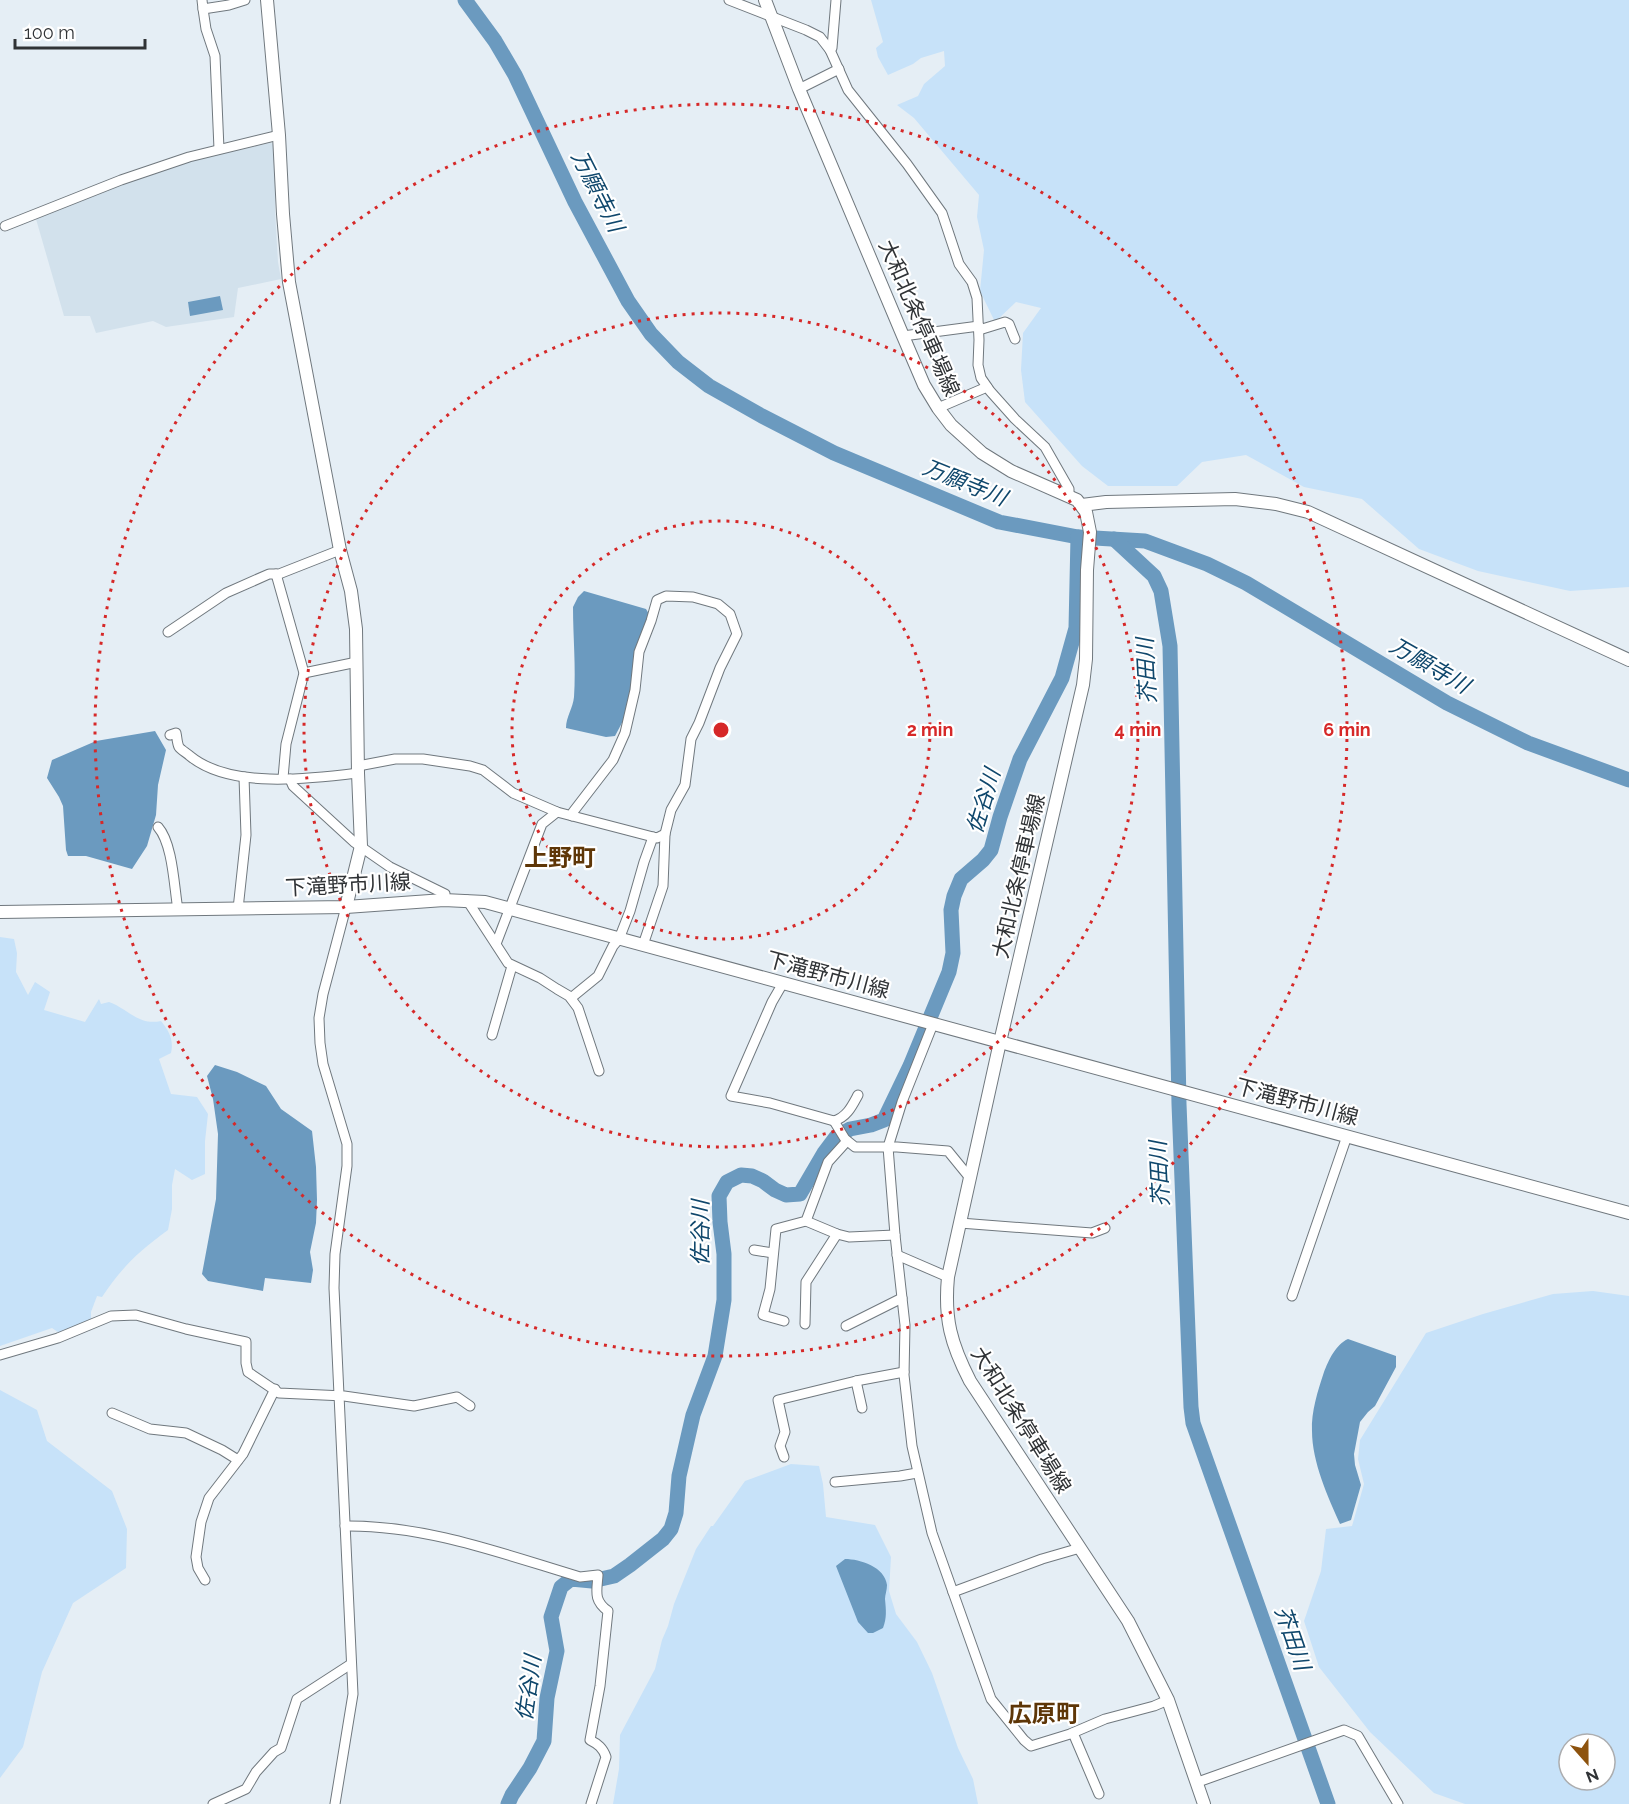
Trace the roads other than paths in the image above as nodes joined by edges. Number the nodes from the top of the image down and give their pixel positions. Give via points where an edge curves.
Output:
1 (245, 0) edge
2 (267, 0) edge
3 (729, 0) edge
4 (765, 0) edge
5 (836, 0) edge
6 (202, 4) edge
7 (770, 17) junction
8 (830, 50) junction
9 (839, 69) junction
10 (799, 89) junction
11 (279, 135) junction
12 (219, 149) junction
13 (5, 226) dead end
14 (979, 328) junction
15 (903, 336) junction
16 (1015, 339) dead end
17 (987, 387) junction
18 (938, 408) junction
19 (1069, 496) junction
20 (1082, 505) junction
21 (340, 550) junction
22 (276, 574) junction
23 (168, 632) dead end
24 (1629, 660) edge
25 (357, 662) junction
26 (304, 673) junction
27 (170, 735) dead end
28 (358, 770) junction
29 (244, 777) junction
30 (286, 778) junction
31 (557, 812) junction
32 (572, 816) junction
33 (158, 827) dead end
34 (665, 834) junction
35 (653, 837) junction
36 (361, 846) junction
37 (444, 900) junction
38 (467, 900) junction
39 (346, 907) junction
40 (238, 909) junction
41 (510, 909) junction
42 (178, 910) junction
43 (0, 912) edge
44 (619, 939) junction
45 (496, 944) junction
46 (643, 945) junction
47 (512, 966) junction
48 (783, 983) junction
49 (571, 998) junction
50 (928, 1022) junction
51 (492, 1035) dead end
52 (1000, 1042) junction
53 (599, 1071) dead end
54 (858, 1095) dead end
55 (834, 1121) junction
56 (1347, 1136) junction
57 (847, 1142) junction
58 (888, 1147) junction
59 (970, 1179) junction
60 (1629, 1213) edge
61 (806, 1221) junction
62 (960, 1223) junction
63 (1105, 1228) dead end
64 (837, 1234) junction
65 (894, 1235) junction
66 (754, 1250) dead end
67 (773, 1253) junction
68 (897, 1255) junction
69 (948, 1277) junction
70 (1292, 1296) dead end
71 (902, 1298) junction
72 (784, 1321) dead end
73 (806, 1324) dead end
74 (846, 1326) dead end
75 (0, 1355) edge
76 (904, 1372) junction
77 (856, 1381) junction
78 (275, 1389) junction
79 (339, 1397) junction
80 (470, 1406) dead end
81 (862, 1408) dead end
82 (112, 1413) dead end
83 (784, 1457) dead end
84 (238, 1460) junction
85 (917, 1473) junction
86 (835, 1482) dead end
87 (345, 1526) junction
88 (1080, 1548) junction
89 (205, 1580) dead end
90 (952, 1592) junction
91 (351, 1664) junction
92 (1168, 1700) junction
93 (1073, 1733) junction
94 (1198, 1782) junction
95 (1099, 1794) dead end
96 (213, 1804) edge
97 (335, 1804) edge
98 (591, 1804) edge
99 (1204, 1804) edge
100 (1398, 1804) edge

1 - 6 street via 229,5
2 - 11 main road
3 - 7 street
4 - 7 main road, 大和北条停車場線
5 - 8 street
6 - 12 street via 215,56
7 - 8 street via 820,38
7 - 10 main road, 大和北条停車場線
8 - 9 street
9 - 10 street
9 - 14 street via 848,90 942,213 959,264 972,282
10 - 15 main road, 大和北条停車場線
11 - 12 street
11 - 21 main road via 289,282
12 - 13 street via 121,180
14 - 15 street
14 - 16 street via 1005,322
14 - 17 street via 978,365
15 - 18 main road, 大和北条停車場線
17 - 18 street
17 - 19 street via 1045,447 1069,489
18 - 19 main road, 大和北条停車場線 via 982,453 1011,471
19 - 20 main road, 大和北条停車場線
20 - 24 main road via 1234,499 1308,512
20 - 52 main road, 大和北条停車場線 via 1090,532 1083,685
21 - 22 street
21 - 25 main road via 351,591
22 - 23 street via 226,593
22 - 26 street
25 - 26 street
25 - 28 main road
26 - 30 street via 286,744
27 - 29 street via 176,733 179,747 195,760 213,770
28 - 30 street
28 - 31 street via 395,759 470,766 483,770 513,793
28 - 36 main road
29 - 30 street
29 - 40 street via 246,835
30 - 36 street
31 - 32 street
31 - 41 street via 542,824
32 - 34 street via 613,760 625,733 639,651 657,600 666,596 693,597 718,604 730,614 737,634 691,739 685,785 671,810
32 - 35 street
33 - 42 street via 168,850
34 - 35 street
34 - 46 street via 663,886
35 - 44 street
36 - 37 street via 390,867 445,894
36 - 39 main road
37 - 38 main road, 下滝野市川線
37 - 39 main road, 下滝野市川線
38 - 41 main road, 下滝野市川線
38 - 45 street
39 - 40 main road, 下滝野市川線
39 - 79 street via 319,1018 323,1064 347,1144 335,1254
40 - 42 main road, 下滝野市川線
41 - 44 main road, 下滝野市川線
41 - 45 street
42 - 43 main road, 下滝野市川線
44 - 46 main road, 下滝野市川線
44 - 49 street via 598,976
45 - 47 street
46 - 48 main road, 下滝野市川線
47 - 49 street
47 - 51 street
48 - 50 main road, 下滝野市川線
48 - 55 street via 731,1095
49 - 53 street
50 - 52 main road, 下滝野市川線
50 - 58 street
52 - 56 main road, 下滝野市川線
52 - 59 main road, 大和北条停車場線
54 - 55 street via 842,1118
55 - 57 street
56 - 60 main road, 下滝野市川線
56 - 70 street
57 - 58 street via 855,1147
57 - 61 street via 828,1162
58 - 59 street via 948,1151
58 - 65 street
59 - 62 main road, 大和北条停車場線
61 - 64 street
61 - 67 street via 776,1229
62 - 63 street via 1092,1233
62 - 69 main road, 大和北条停車場線
64 - 65 street
64 - 73 street via 806,1281
65 - 68 street
66 - 67 street
67 - 72 street via 763,1315
68 - 69 street
68 - 71 street
69 - 88 main road, 大和北条停車場線 via 948,1326 956,1354
71 - 74 street
71 - 76 street
75 - 78 street via 58,1338 111,1316 136,1315 246,1342 248,1372
76 - 77 street
76 - 85 street
77 - 81 street
77 - 83 street via 778,1400
78 - 79 street via 279,1393
78 - 84 street
79 - 80 street via 414,1406 457,1397
79 - 87 street
82 - 84 street via 150,1429 186,1433
84 - 89 street via 209,1498 201,1522 196,1557
85 - 86 street
85 - 90 street
87 - 91 street
87 - 98 street via 426,1532 580,1577 598,1575 597,1598 608,1611 590,1740 606,1757
88 - 90 street
88 - 92 main road, 大和北条停車場線 via 1128,1621
90 - 93 street via 991,1699 1024,1740 1031,1746
91 - 96 street via 297,1699 281,1748 256,1772 246,1789
91 - 97 street via 353,1694
92 - 93 street
92 - 94 main road, 大和北条停車場線
93 - 95 street
94 - 99 main road, 大和北条停車場線
94 - 100 street via 1344,1730 1358,1736

